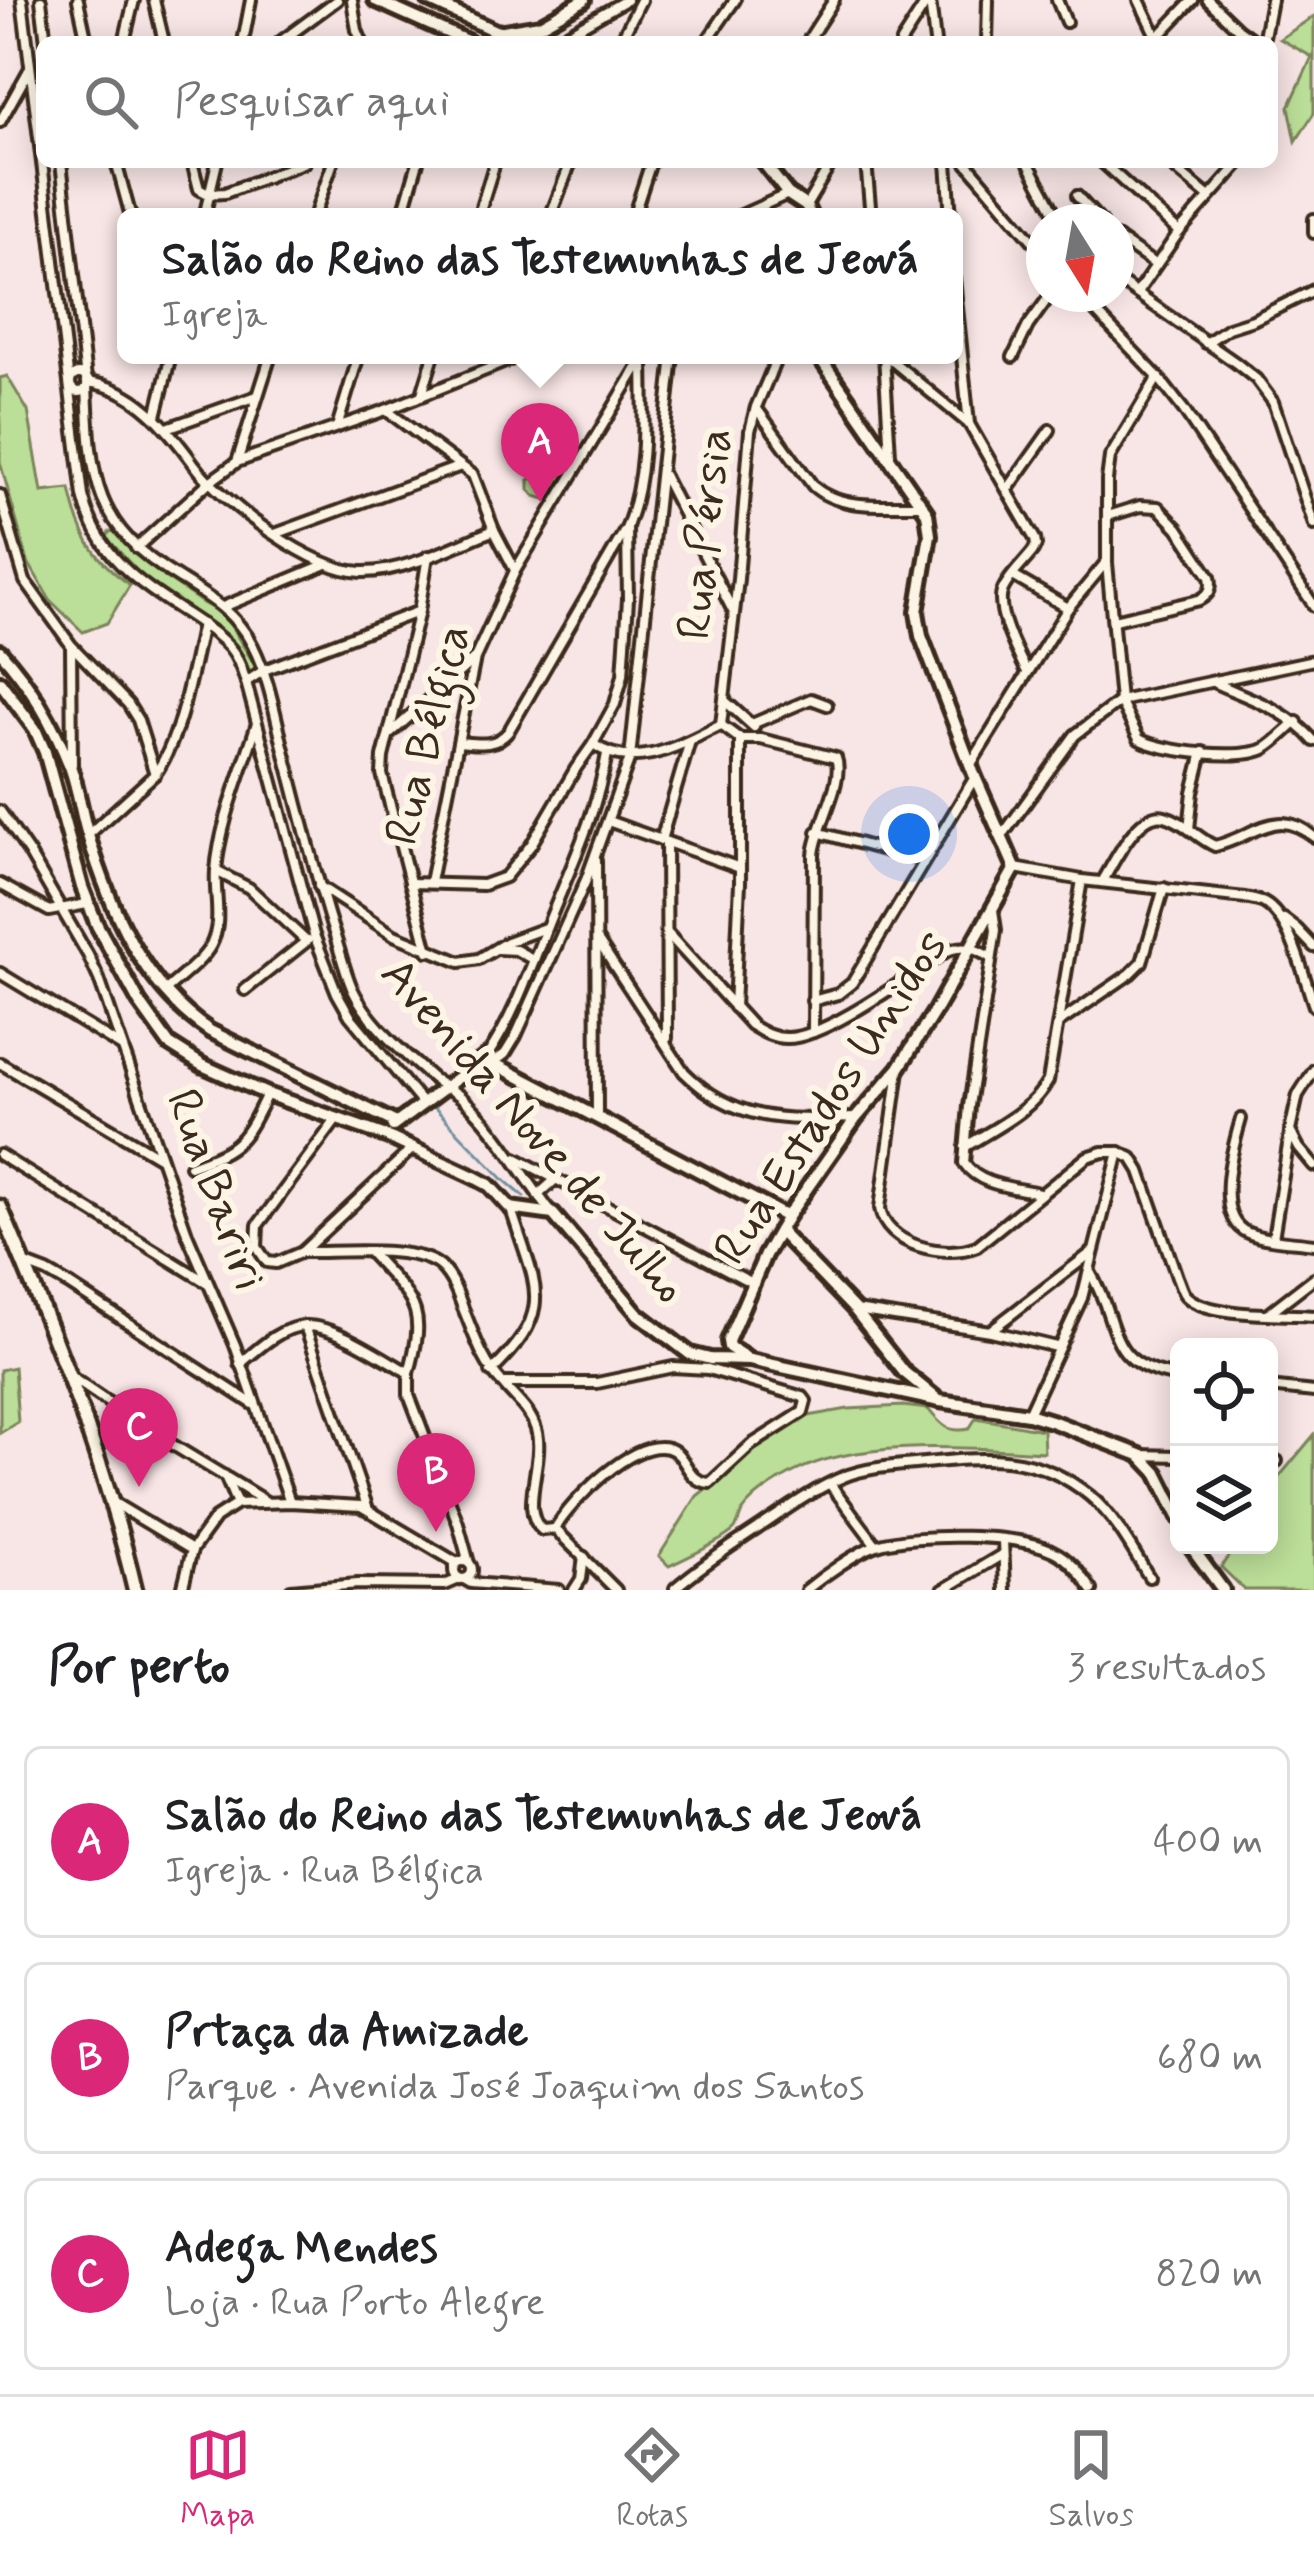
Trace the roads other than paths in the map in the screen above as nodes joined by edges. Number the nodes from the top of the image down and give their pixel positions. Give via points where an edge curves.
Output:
1 (22, 0) edge
2 (41, 0) edge
3 (78, 0) edge
4 (251, 0) edge
5 (337, 0) edge
6 (352, 0) edge
7 (375, 0) edge
8 (428, 0) edge
9 (584, 0) edge
10 (626, 0) edge
11 (641, 0) edge
12 (735, 0) edge
13 (834, 0) edge
14 (929, 0) edge
15 (988, 0) edge
16 (1057, 0) edge
17 (1139, 0) edge
18 (1193, 0) edge
19 (1208, 0) edge
20 (1271, 0) edge
21 (133, 5) edge
22 (156, 5) edge
23 (1066, 22) dead end
24 (539, 25) junction
25 (493, 30) junction
26 (45, 36) edge
27 (86, 36) edge
28 (125, 36) edge
29 (163, 36) edge
30 (243, 36) edge
31 (288, 36) edge
32 (360, 36) edge
33 (448, 36) edge
34 (488, 36) edge
35 (504, 36) edge
36 (525, 36) edge
37 (563, 36) edge
38 (623, 36) edge
39 (710, 36) edge
40 (811, 36) edge
41 (905, 36) edge
42 (933, 36) edge
43 (987, 36) edge
44 (1156, 36) edge
45 (1162, 36) edge
46 (1249, 36) edge
47 (1261, 36) edge
48 (30, 69) junction
49 (36, 119) edge
50 (0, 122) edge
51 (42, 168) edge
52 (62, 168) edge
53 (118, 168) edge
54 (194, 168) edge
55 (215, 168) edge
56 (290, 168) edge
57 (331, 168) edge
58 (416, 168) edge
59 (493, 168) edge
60 (569, 168) edge
61 (649, 168) edge
62 (768, 168) edge
63 (829, 168) edge
64 (867, 168) edge
65 (947, 168) edge
66 (971, 168) edge
67 (1031, 168) edge
68 (1109, 168) edge
69 (1174, 168) edge
70 (1235, 168) edge
71 (208, 194) junction
72 (788, 194) junction
73 (1077, 196) dead end
74 (1208, 196) junction
75 (1050, 204) edge
76 (1085, 204) edge
77 (129, 208) edge
78 (206, 208) edge
79 (317, 208) edge
80 (405, 208) edge
81 (481, 208) edge
82 (553, 208) edge
83 (636, 208) edge
84 (757, 208) edge
85 (804, 208) edge
86 (810, 208) edge
87 (870, 208) edge
88 (950, 208) edge
89 (1314, 219) edge
90 (1179, 232) junction
91 (1026, 233) edge
92 (1314, 233) edge
93 (1134, 250) edge
94 (1156, 265) junction
95 (1314, 290) edge
96 (1134, 291) edge
97 (1137, 293) junction
98 (1038, 312) edge
99 (1095, 312) edge
100 (1206, 343) junction
101 (1013, 358) dead end
102 (169, 364) edge
103 (268, 364) edge
104 (356, 364) edge
105 (431, 364) edge
106 (497, 364) edge
107 (638, 364) edge
108 (643, 364) edge
109 (672, 364) edge
110 (774, 364) edge
111 (824, 364) edge
112 (885, 364) edge
113 (896, 364) edge
114 (963, 364) edge
115 (1158, 377) junction
116 (87, 382) junction
117 (70, 383) junction
118 (622, 392) junction
119 (644, 392) junction
120 (422, 394) junction
121 (258, 395) junction
122 (756, 407) junction
123 (386, 410) junction
124 (156, 416) junction
125 (969, 424) junction
126 (337, 427) junction
127 (167, 428) junction
128 (1050, 430) dead end
129 (890, 459) junction
130 (237, 462) junction
131 (463, 465) junction
132 (662, 474) junction
133 (208, 483) junction
134 (1008, 489) junction
135 (0, 495) edge
136 (922, 506) junction
137 (1108, 516) junction
138 (1314, 526) edge
139 (627, 527) junction
140 (494, 530) junction
141 (275, 534) junction
142 (136, 548) junction
143 (428, 556) junction
144 (1107, 561) junction
145 (627, 562) junction
146 (325, 564) junction
147 (606, 564) junction
148 (515, 571) junction
149 (1013, 577) junction
150 (1314, 582) edge
151 (1303, 590) junction
152 (1313, 606) edge
153 (223, 607) junction
154 (1068, 608) junction
155 (419, 611) junction
156 (733, 611) junction
157 (1114, 620) junction
158 (202, 624) junction
159 (71, 645) junction
160 (0, 651) edge
161 (1314, 656) edge
162 (475, 658) junction
163 (264, 670) junction
164 (1027, 671) junction
165 (0, 682) edge
166 (246, 682) junction
167 (1214, 683) junction
168 (724, 701) junction
169 (1120, 701) junction
170 (827, 705) dead end
171 (1297, 722) junction
172 (752, 724) junction
173 (256, 725) junction
174 (721, 725) junction
175 (391, 734) junction
176 (740, 739) junction
177 (761, 739) junction
178 (690, 740) junction
179 (1314, 741) edge
180 (460, 742) junction
181 (593, 745) junction
182 (1203, 752) junction
183 (607, 754) junction
184 (630, 758) junction
185 (970, 764) junction
186 (73, 774) junction
187 (155, 774) junction
188 (975, 777) junction
189 (0, 811) edge
190 (608, 821) junction
191 (1189, 829) junction
192 (818, 832) junction
193 (88, 835) junction
194 (1002, 836) junction
195 (1314, 837) edge
196 (664, 841) junction
197 (596, 856) junction
198 (924, 861) junction
199 (740, 868) junction
200 (1015, 868) junction
201 (216, 871) junction
202 (1082, 880) junction
203 (430, 881) junction
204 (1102, 882) junction
205 (410, 883) junction
206 (0, 884) edge
207 (319, 886) junction
208 (1164, 888) junction
209 (88, 904) junction
210 (60, 910) junction
211 (992, 910) junction
212 (1278, 915) junction
213 (546, 928) junction
214 (668, 934) junction
215 (310, 938) junction
216 (598, 941) junction
217 (972, 946) junction
218 (1314, 946) edge
219 (495, 949) junction
220 (428, 951) junction
221 (991, 958) junction
222 (534, 960) junction
223 (144, 967) junction
224 (0, 973) edge
225 (860, 973) junction
226 (123, 976) junction
227 (244, 990) dead end
228 (162, 991) junction
229 (872, 999) junction
230 (812, 1001) junction
231 (139, 1002) junction
232 (734, 1006) junction
233 (1314, 1006) edge
234 (1059, 1023) junction
235 (813, 1032) junction
236 (667, 1043) junction
237 (124, 1048) junction
238 (490, 1059) junction
239 (0, 1063) edge
240 (899, 1068) junction
241 (1314, 1070) edge
242 (445, 1086) junction
243 (267, 1094) junction
244 (422, 1103) junction
245 (597, 1117) junction
246 (856, 1118) junction
247 (1241, 1119) dead end
248 (336, 1120) junction
249 (395, 1123) junction
250 (1290, 1131) junction
251 (386, 1136) junction
252 (412, 1148) junction
253 (964, 1148) junction
254 (1119, 1152) junction
255 (0, 1155) edge
256 (515, 1157) junction
257 (160, 1158) junction
258 (190, 1166) dead end
259 (1314, 1166) edge
260 (556, 1180) junction
261 (1040, 1193) junction
262 (538, 1195) junction
263 (0, 1207) edge
264 (510, 1208) junction
265 (553, 1214) junction
266 (787, 1217) junction
267 (779, 1231) junction
268 (1273, 1238) junction
269 (1314, 1244) edge
270 (302, 1252) junction
271 (370, 1252) junction
272 (1091, 1253) junction
273 (24, 1264) junction
274 (1089, 1271) junction
275 (1314, 1278) edge
276 (208, 1283) junction
277 (754, 1284) junction
278 (855, 1310) junction
279 (1269, 1313) junction
280 (1314, 1316) edge
281 (305, 1326) junction
282 (990, 1330) junction
283 (1056, 1347) junction
284 (682, 1350) junction
285 (750, 1360) junction
286 (240, 1364) junction
287 (709, 1364) junction
288 (673, 1367) junction
289 (491, 1372) junction
290 (904, 1372) junction
291 (409, 1373) junction
292 (1170, 1375) edge
293 (69, 1376) junction
294 (502, 1382) junction
295 (1278, 1388) edge
296 (891, 1391) junction
297 (1314, 1392) edge
298 (76, 1395) junction
299 (94, 1395) junction
300 (940, 1401) junction
301 (254, 1405) junction
302 (1028, 1414) junction
303 (1140, 1455) junction
304 (1170, 1456) edge
305 (224, 1474) junction
306 (829, 1484) junction
307 (1170, 1496) edge
308 (112, 1502) junction
309 (266, 1502) junction
310 (290, 1502) junction
311 (237, 1504) junction
312 (367, 1508) junction
313 (555, 1529) junction
314 (1003, 1540) junction
315 (876, 1545) junction
316 (192, 1550) junction
317 (1003, 1554) junction
318 (1196, 1554) edge
319 (584, 1556) junction
320 (461, 1570) junction
321 (1149, 1577) dead end
322 (332, 1588) edge
323 (677, 1589) edge
324 (134, 1590) edge
325 (145, 1590) edge
326 (182, 1590) edge
327 (291, 1590) edge
328 (559, 1590) edge
329 (574, 1590) edge
330 (616, 1590) edge
331 (664, 1590) edge
332 (806, 1590) edge
333 (943, 1590) edge
334 (1005, 1590) edge
335 (1092, 1590) edge
336 (1222, 1590) edge

1 - 48 street, Avenida Nove de Julho
2 - 26 street
3 - 27 street
4 - 30 street
5 - 31 street
6 - 32 street
7 - 33 main road
8 - 25 main road
9 - 24 main road
10 - 37 street
11 - 38 street
12 - 39 street
13 - 40 street
14 - 41 street
14 - 42 street
15 - 43 street
16 - 23 street
17 - 44 street
18 - 45 street
19 - 46 street
20 - 47 street
21 - 22 street
21 - 28 street
22 - 29 street
24 - 25 main road
24 - 36 main road
25 - 34 main road
25 - 35 main road
48 - 49 street, Avenida Nove de Julho
48 - 50 street
51 - 117 street, Avenida Nove de Julho
52 - 116 street
53 - 77 street
54 - 71 street
55 - 71 street
56 - 71 street
57 - 79 street
58 - 80 street
59 - 81 street
60 - 82 street
61 - 83 street
62 - 72 main road
63 - 86 street
64 - 87 street
65 - 88 street
66 - 91 street
67 - 75 street
68 - 90 street
69 - 74 street
70 - 74 street
71 - 78 street
72 - 84 street
72 - 85 main road
73 - 76 street
74 - 90 street
89 - 92 street
90 - 94 street
93 - 94 street
94 - 97 street
95 - 100 street
96 - 97 street
97 - 100 street
98 - 101 street
99 - 115 street
100 - 138 street via 1266,389
102 - 124 street
103 - 121 street
104 - 126 street
105 - 120 street
106 - 120 street
107 - 118 street, Rua Bélgica
108 - 119 street
109 - 132 street
110 - 122 street, Rua Pérsia
111 - 129 main road
112 - 129 street
113 - 125 street
114 - 125 street
115 - 137 street via 1110,457
115 - 151 street
116 - 117 street via 75,375
116 - 124 street via 110,386
116 - 142 street via 99,494
117 - 158 street, Avenida Nove de Julho via 90,521 112,557
118 - 119 street
118 - 148 street, Rua Bélgica
119 - 139 street via 638,490
120 - 123 street
121 - 127 street
121 - 130 street
122 - 136 street via 823,495
122 - 156 street, Rua Pérsia
123 - 126 street
123 - 131 street
124 - 127 street
125 - 134 street
126 - 130 street
127 - 133 street
128 - 134 street
129 - 136 main road
130 - 133 street
131 - 140 street
131 - 141 street
132 - 156 street
132 - 184 street
133 - 141 street
133 - 142 street
134 - 149 street via 1036,545
135 - 159 street via 25,581
136 - 185 main road via 931,535 917,620
137 - 144 street
137 - 157 street via 1158,507 1212,585 1198,600
139 - 145 street
139 - 147 street
140 - 143 street
140 - 148 street
141 - 146 street
142 - 153 street, Avenida Nove de Julho
143 - 146 street via 366,572
143 - 155 street
144 - 154 street
144 - 157 street
145 - 147 street
145 - 181 street via 621,686
146 - 153 street
147 - 180 street via 508,732 488,744
148 - 162 street, Rua Bélgica
149 - 154 street
149 - 164 street via 1003,609
150 - 151 street
151 - 152 street
153 - 163 street, Avenida Nove de Julho
154 - 164 street
155 - 163 street
155 - 175 street
156 - 168 street, Rua Pérsia
157 - 169 street
158 - 166 street, Avenida Nove de Julho via 234,652
158 - 187 street via 168,753
159 - 186 street
159 - 187 street via 128,704
160 - 186 main road via 37,698
161 - 167 street
162 - 175 street
162 - 180 street, Rua Bélgica
163 - 166 street
163 - 207 street, Avenida Nove de Julho
164 - 185 street
165 - 209 main road via 45,752
166 - 173 street, Avenida Nove de Julho
167 - 169 street
167 - 171 street
168 - 172 street
168 - 174 street, Rua Pérsia
169 - 182 street via 1139,740
169 - 194 street via 1075,735
170 - 172 street via 811,700
171 - 179 street
171 - 182 street via 1250,754
172 - 177 street
173 - 201 street
173 - 215 street, Avenida Nove de Julho
174 - 176 street
174 - 178 street
175 - 205 street via 383,782
176 - 177 street
176 - 199 street
177 - 192 street via 838,762
178 - 184 street
178 - 196 street
180 - 203 street, Rua Bélgica
181 - 183 street
181 - 203 street via 505,877 483,885
182 - 191 street
183 - 184 street
183 - 213 street via 597,801
184 - 190 street
185 - 188 main road
186 - 193 main road
187 - 193 street
188 - 194 main road
188 - 198 street
189 - 210 street, Rua Bariri
190 - 196 street
190 - 197 street
191 - 195 street via 1215,846 1282,822
191 - 204 street via 1165,816 1147,818
192 - 198 street
192 - 230 street
193 - 223 main road
194 - 200 main road
196 - 199 street
196 - 214 street
197 - 216 street
197 - 238 street via 511,1046
198 - 225 street
199 - 232 street
200 - 202 street
200 - 211 main road, Rua Estados Unidos
201 - 215 street
201 - 228 street via 216,933 202,957
202 - 204 street
202 - 234 street
203 - 205 street
204 - 208 street
205 - 220 street
206 - 210 street
207 - 220 street
207 - 242 street, Avenida Nove de Julho via 360,1003
208 - 212 street via 1245,898
208 - 234 street via 1142,962
209 - 210 street
209 - 226 main road
210 - 237 street, Rua Bariri via 93,965
211 - 217 main road, Rua Estados Unidos
211 - 221 street
212 - 218 street
212 - 233 street
213 - 219 street
213 - 222 street
214 - 232 street
214 - 236 street
215 - 227 street
215 - 244 street, Avenida Nove de Julho via 342,1005
216 - 236 street
216 - 245 street
217 - 221 street
217 - 229 street via 947,951
217 - 240 main road, Rua Estados Unidos
219 - 220 street via 468,962
219 - 222 street
221 - 253 street
222 - 238 street
223 - 226 main road via 136,978
223 - 228 main road
224 - 237 street
225 - 229 street
225 - 230 street via 845,991
226 - 231 main road
228 - 231 main road via 146,991
228 - 249 main road via 210,1031
229 - 235 street
230 - 235 street
231 - 243 main road via 182,1054
232 - 235 street via 765,1034
234 - 253 street via 1043,1090
236 - 246 street via 684,1072 728,1105 778,1119
237 - 257 street, Rua Bariri
238 - 242 main road
238 - 245 main road
239 - 257 street
240 - 246 main road, Rua Estados Unidos
240 - 261 street via 880,1208 895,1235 931,1249 968,1250
241 - 250 street
242 - 244 main road
242 - 256 street, Avenida Nove de Julho
243 - 248 main road
243 - 258 street via 241,1141
244 - 249 main road
245 - 266 main road
246 - 266 main road, Rua Estados Unidos
247 - 268 street via 1229,1162 1230,1208 1242,1230
248 - 251 main road
248 - 270 street via 259,1225 257,1247 267,1262
249 - 251 main road
250 - 259 street
250 - 268 street
251 - 252 main road
252 - 264 main road via 490,1185
252 - 270 street
253 - 261 street via 975,1176
254 - 261 street via 1088,1157
254 - 272 street
254 - 279 street via 1140,1171 1183,1293 1203,1305
255 - 276 street
256 - 260 street
256 - 262 street, Avenida Nove de Julho
257 - 276 street, Rua Bariri
260 - 262 street
260 - 277 street
262 - 265 street, Avenida Nove de Julho
263 - 273 main road
264 - 265 main road
264 - 289 street via 536,1307 517,1347
265 - 284 main road, Avenida Nove de Julho via 638,1314
266 - 267 main road, Rua Estados Unidos
267 - 277 main road, Rua Estados Unidos
267 - 278 main road
268 - 269 street
270 - 271 street
271 - 289 street via 421,1256 442,1268
271 - 291 street via 417,1312
272 - 274 street
272 - 282 street
273 - 293 main road
273 - 301 street
274 - 283 street
274 - 292 street via 1132,1362
275 - 279 street
276 - 286 street, Rua Bariri
277 - 285 main road, Rua Estados Unidos via 728,1341
278 - 282 street
278 - 290 main road
279 - 280 street
281 - 286 street
281 - 291 street via 343,1336
281 - 312 street
282 - 283 street
283 - 302 street
284 - 287 main road, Avenida Nove de Julho
284 - 288 street
285 - 287 main road, Avenida Nove de Julho
285 - 296 main road, Avenida Nove de Julho
286 - 301 street, Rua Bariri
287 - 288 street
287 - 313 street via 803,1397 806,1407 710,1483 696,1479 669,1448 629,1458 588,1487
288 - 294 street via 597,1383
289 - 294 street
290 - 296 main road
290 - 300 main road
291 - 320 street via 409,1395 461,1533
293 - 298 main road
293 - 299 street
294 - 313 street via 537,1431 533,1521
295 - 297 street
296 - 300 main road, Avenida Nove de Julho
298 - 299 street
298 - 308 main road
299 - 305 street
300 - 302 main road, Avenida Nove de Julho
301 - 310 street, Rua Bariri
302 - 303 main road, Avenida Nove de Julho
303 - 304 street
303 - 307 main road
305 - 309 street
305 - 311 street
306 - 315 street
306 - 321 street via 890,1466 1017,1460 1092,1497
306 - 323 street
308 - 316 street
308 - 324 main road
309 - 310 street
309 - 311 street
310 - 312 street
311 - 316 street
312 - 320 street
313 - 319 street
314 - 315 street via 961,1535
314 - 317 street
314 - 335 street via 1057,1553
315 - 332 street
316 - 326 street
317 - 333 street
317 - 334 street
318 - 336 main road
319 - 329 street
319 - 330 street
320 - 322 street via 445,1585
320 - 328 street via 471,1583
322 - 327 street
323 - 331 street
324 - 325 main road

